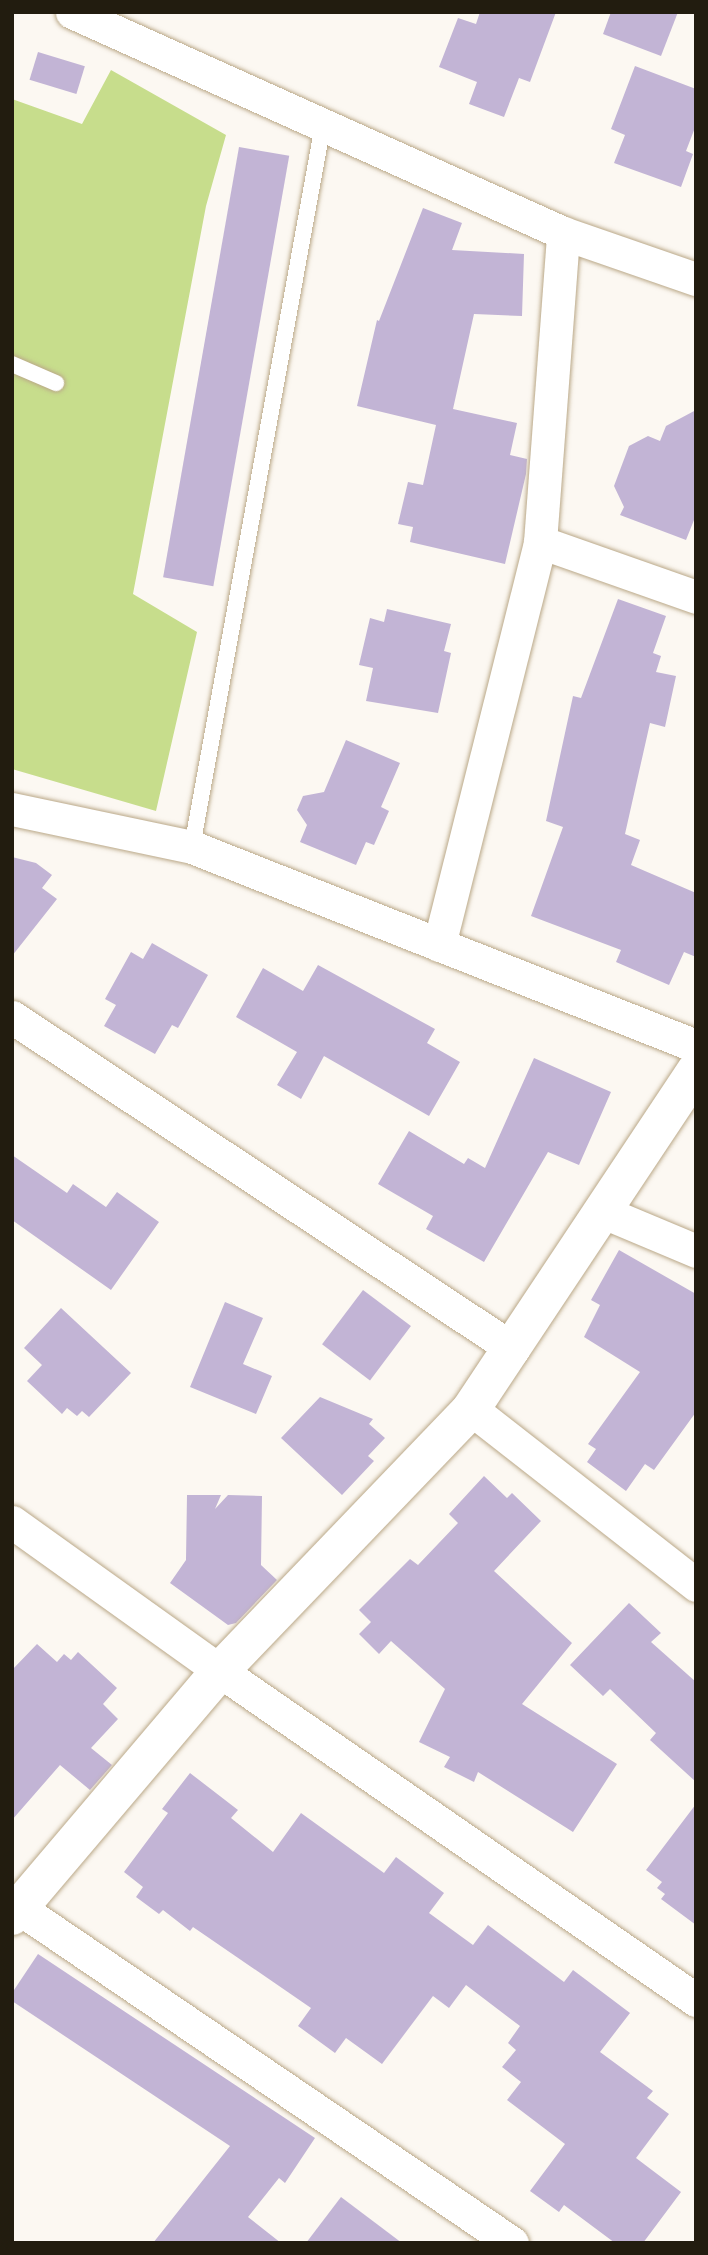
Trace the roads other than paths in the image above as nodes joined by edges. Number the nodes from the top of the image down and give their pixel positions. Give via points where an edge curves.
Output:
1 (72, 12) edge
2 (323, 125) junction
3 (563, 233) junction
4 (696, 279) edge
5 (12, 365) edge
6 (56, 383) dead end
7 (540, 542) junction
8 (696, 597) edge
9 (12, 809) edge
10 (192, 847) junction
11 (439, 944) junction
12 (12, 1017) edge
13 (696, 1046) edge
14 (696, 1070) edge
15 (601, 1211) junction
16 (696, 1251) edge
17 (513, 1349) junction
18 (471, 1409) junction
19 (12, 1522) edge
20 (696, 1585) edge
21 (220, 1671) junction
22 (16, 1912) edge
23 (696, 2000) edge
24 (512, 2243) edge

1 - 2 street
2 - 3 street
2 - 10 lane
3 - 4 street
3 - 7 street
5 - 6 lane
7 - 8 street
7 - 11 street
9 - 10 street
10 - 11 street
11 - 13 street
12 - 17 street
14 - 15 street
15 - 16 street
15 - 17 street
17 - 18 street
18 - 20 street
18 - 21 street
19 - 21 street
21 - 22 street
21 - 23 street
22 - 24 street

